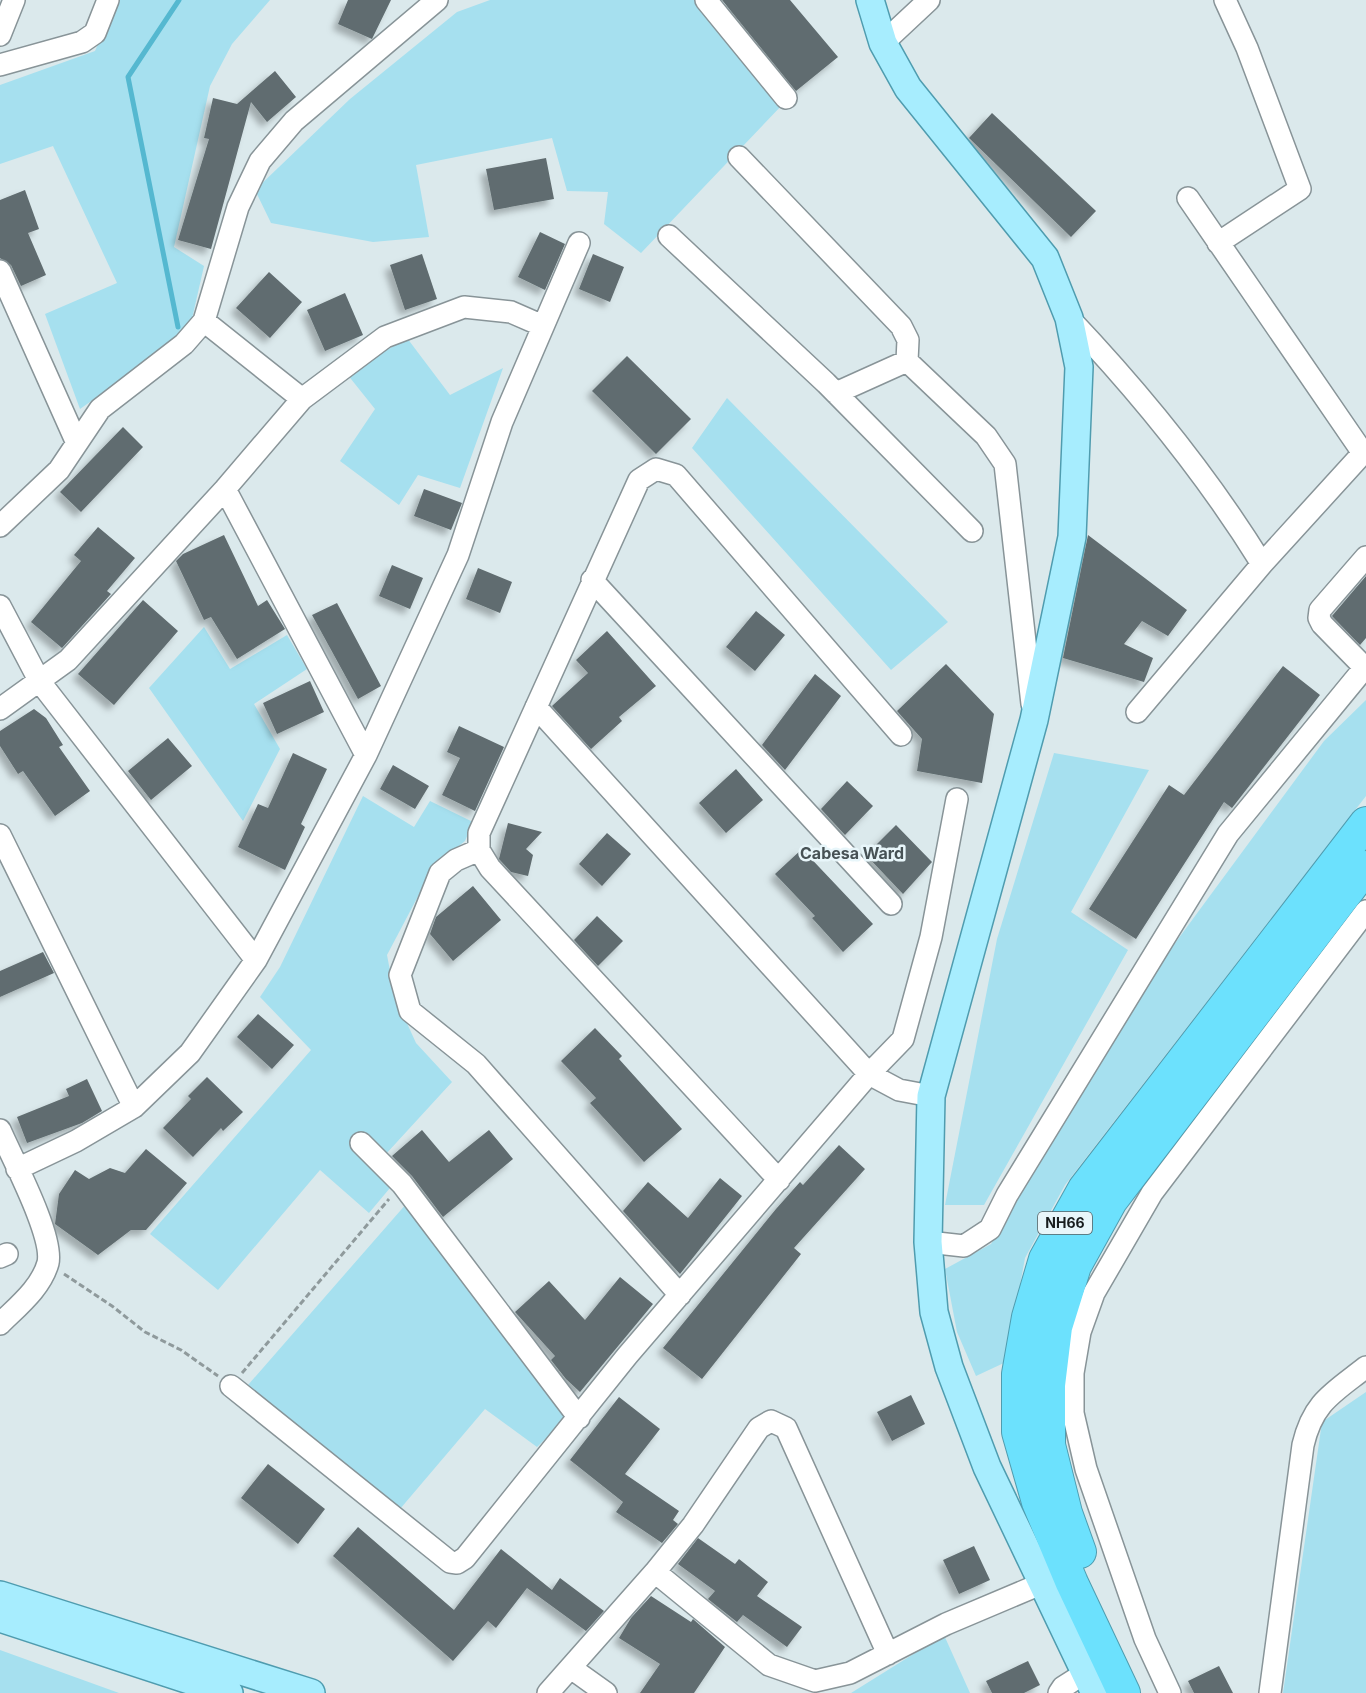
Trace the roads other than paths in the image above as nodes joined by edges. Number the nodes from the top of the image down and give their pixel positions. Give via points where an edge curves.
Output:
1 (14, 0) edge
2 (108, 0) edge
3 (437, 0) edge
4 (706, 0) edge
5 (870, 0) edge
6 (929, 0) edge
7 (1225, 0) edge
8 (0, 35) edge
9 (883, 43) junction
10 (0, 65) edge
11 (786, 98) dead end
12 (739, 157) dead end
13 (1188, 198) dead end
14 (669, 236) dead end
15 (579, 243) dead end
16 (1218, 243) junction
17 (0, 271) edge
18 (1069, 318) junction
19 (204, 321) junction
20 (543, 326) junction
21 (907, 361) junction
22 (837, 393) junction
23 (302, 399) junction
24 (76, 441) junction
25 (225, 489) junction
26 (0, 526) edge
27 (972, 531) dead end
28 (1366, 557) edge
29 (1262, 564) junction
30 (592, 580) junction
31 (0, 606) edge
32 (1365, 667) edge
33 (40, 682) junction
34 (536, 707) junction
35 (0, 709) edge
36 (1137, 712) dead end
37 (1034, 720) junction
38 (901, 735) dead end
39 (366, 755) junction
40 (957, 799) dead end
41 (1366, 823) edge
42 (0, 835) edge
43 (479, 850) junction
44 (1366, 867) edge
45 (891, 904) dead end
46 (1366, 911) edge
47 (256, 960) junction
48 (869, 1074) junction
49 (931, 1096) junction
50 (134, 1107) junction
51 (0, 1130) edge
52 (361, 1143) dead end
53 (17, 1169) junction
54 (778, 1180) junction
55 (928, 1242) junction
56 (680, 1295) junction
57 (0, 1324) edge
58 (1366, 1367) edge
59 (231, 1386) road end
60 (579, 1418) junction
61 (655, 1572) junction
62 (1043, 1583) junction
63 (0, 1594) edge
64 (0, 1618) edge
65 (888, 1654) junction
66 (571, 1668) junction
67 (1090, 1683) edge
68 (229, 1693) edge
69 (311, 1693) edge
70 (548, 1693) edge
71 (606, 1693) edge
72 (1059, 1693) edge
73 (1124, 1693) edge
74 (1144, 1693) edge
75 (1170, 1693) edge
76 (1270, 1693) edge

1 - 8 street
2 - 10 street via 95,33 82,42
3 - 19 street via 294,122 260,161 238,207
4 - 11 street
5 - 9 main road
6 - 9 street
7 - 16 street via 1300,189
9 - 18 main road via 908,88 1045,258
12 - 21 street via 901,326 908,340
13 - 16 street
14 - 22 street
15 - 20 street
16 - 29 street via 1363,453
17 - 24 street
18 - 29 street via 1125,376 1234,518
18 - 37 main road via 1079,367 1072,537
19 - 23 street
19 - 24 street via 184,344 100,409
20 - 23 street via 511,312 464,307 385,337
20 - 39 street via 502,422 458,555
21 - 22 street
21 - 37 street via 986,436 1005,464
22 - 27 street
23 - 25 street
24 - 26 street via 59,470
25 - 33 street via 68,660
25 - 39 street
28 - 32 street via 1320,610 1319,618
29 - 36 street
30 - 34 street
30 - 38 street via 639,480 657,469 676,475
30 - 45 street
31 - 33 street
32 - 55 street via 1228,834 990,1229 964,1246
33 - 35 street
33 - 47 street
34 - 43 street via 479,833
34 - 48 street
37 - 49 main road
39 - 47 street
40 - 48 street via 930,937 903,1039
41 - 73 highway, NH66 via 1084,1189 1045,1259 1028,1317 1018,1374 1018,1432 1038,1502
42 - 50 street
43 - 54 street via 490,868
43 - 56 street via 456,860 440,873 400,975 410,1011 476,1064
44 - 74 highway, NH66 via 1112,1201 1075,1266 1056,1328 1049,1385 1049,1444 1066,1513 1089,1575
46 - 75 street via 1152,1193 1094,1293 1080,1332 1073,1373 1073,1413 1086,1469 1145,1639
47 - 50 street via 190,1053
48 - 49 street via 899,1090
48 - 54 street
49 - 55 main road
50 - 53 street via 76,1142
51 - 53 street
52 - 60 street via 402,1184
53 - 57 street via 46,1235 48,1262 34,1290
54 - 56 street
55 - 62 main road via 934,1312 949,1367 987,1467
56 - 60 street
58 - 76 street via 1320,1404 1308,1422
59 - 60 street via 450,1562 458,1563
61 - 65 street via 769,1665 815,1681 850,1673
61 - 65 street via 693,1525 759,1428 771,1421 786,1428
61 - 66 street
62 - 65 street via 946,1624
62 - 67 main road
63 - 69 main road
64 - 68 main road
66 - 70 street
66 - 71 street
67 - 72 street via 1063,1687

